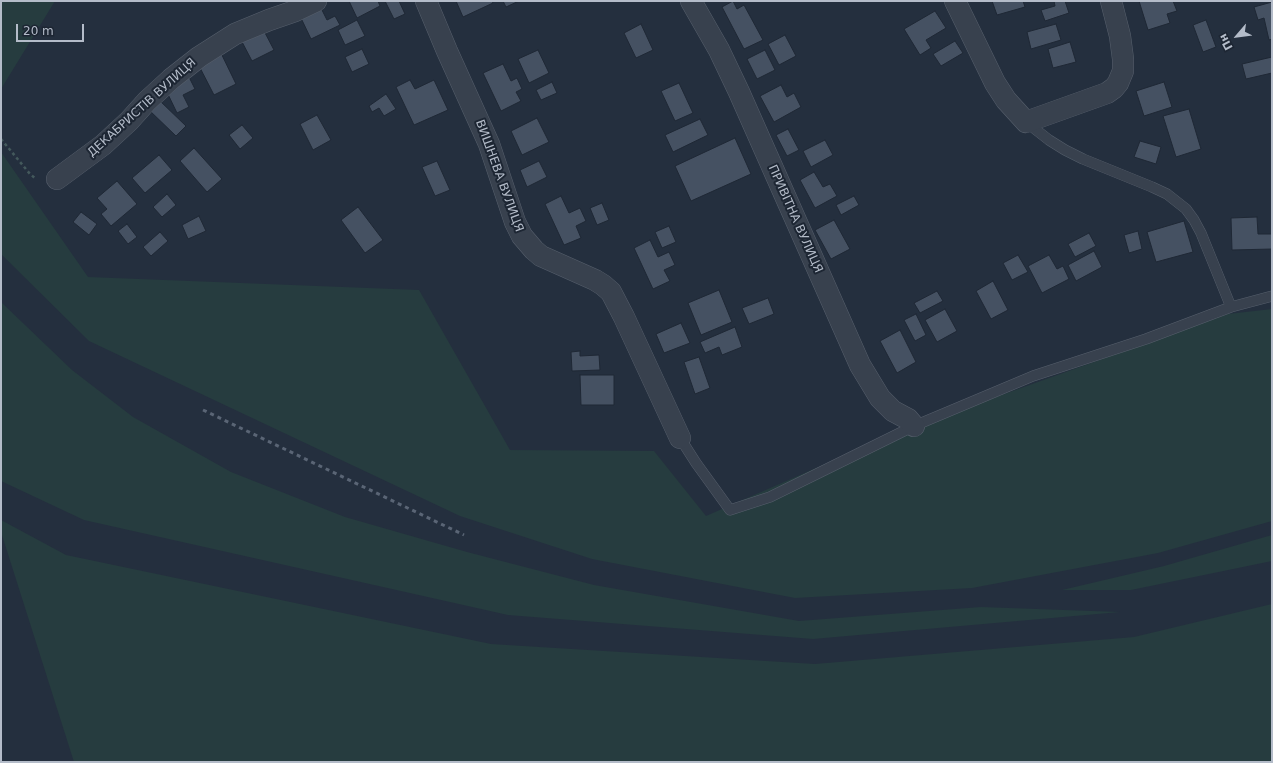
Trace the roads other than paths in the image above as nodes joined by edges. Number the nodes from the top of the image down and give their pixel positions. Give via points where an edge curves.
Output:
1 (316, 1) edge
2 (426, 1) edge
3 (691, 1) edge
4 (955, 1) edge
5 (1111, 1) edge
6 (1026, 122) junction
7 (57, 179) road end
8 (1272, 296) edge
9 (1231, 307) junction
10 (914, 426) junction
11 (680, 438) joint

1 - 7 street, ДЕКАБРИСТІВ ВУЛИЦЯ via 235,34 199,57 171,79 103,145
2 - 11 street, ВИШНЕВА ВУЛИЦЯ via 489,144 522,236 541,256 595,280 611,292
3 - 10 street, ПРИВІТНА ВУЛИЦЯ via 739,92 860,365 880,398
4 - 6 street via 995,83
5 - 6 street via 1124,59 1118,83 1107,93
6 - 9 lane via 1065,150 1152,186 1182,206 1201,233
8 - 9 lane
9 - 10 lane via 1146,339 1033,376
10 - 11 lane via 785,490 730,510

